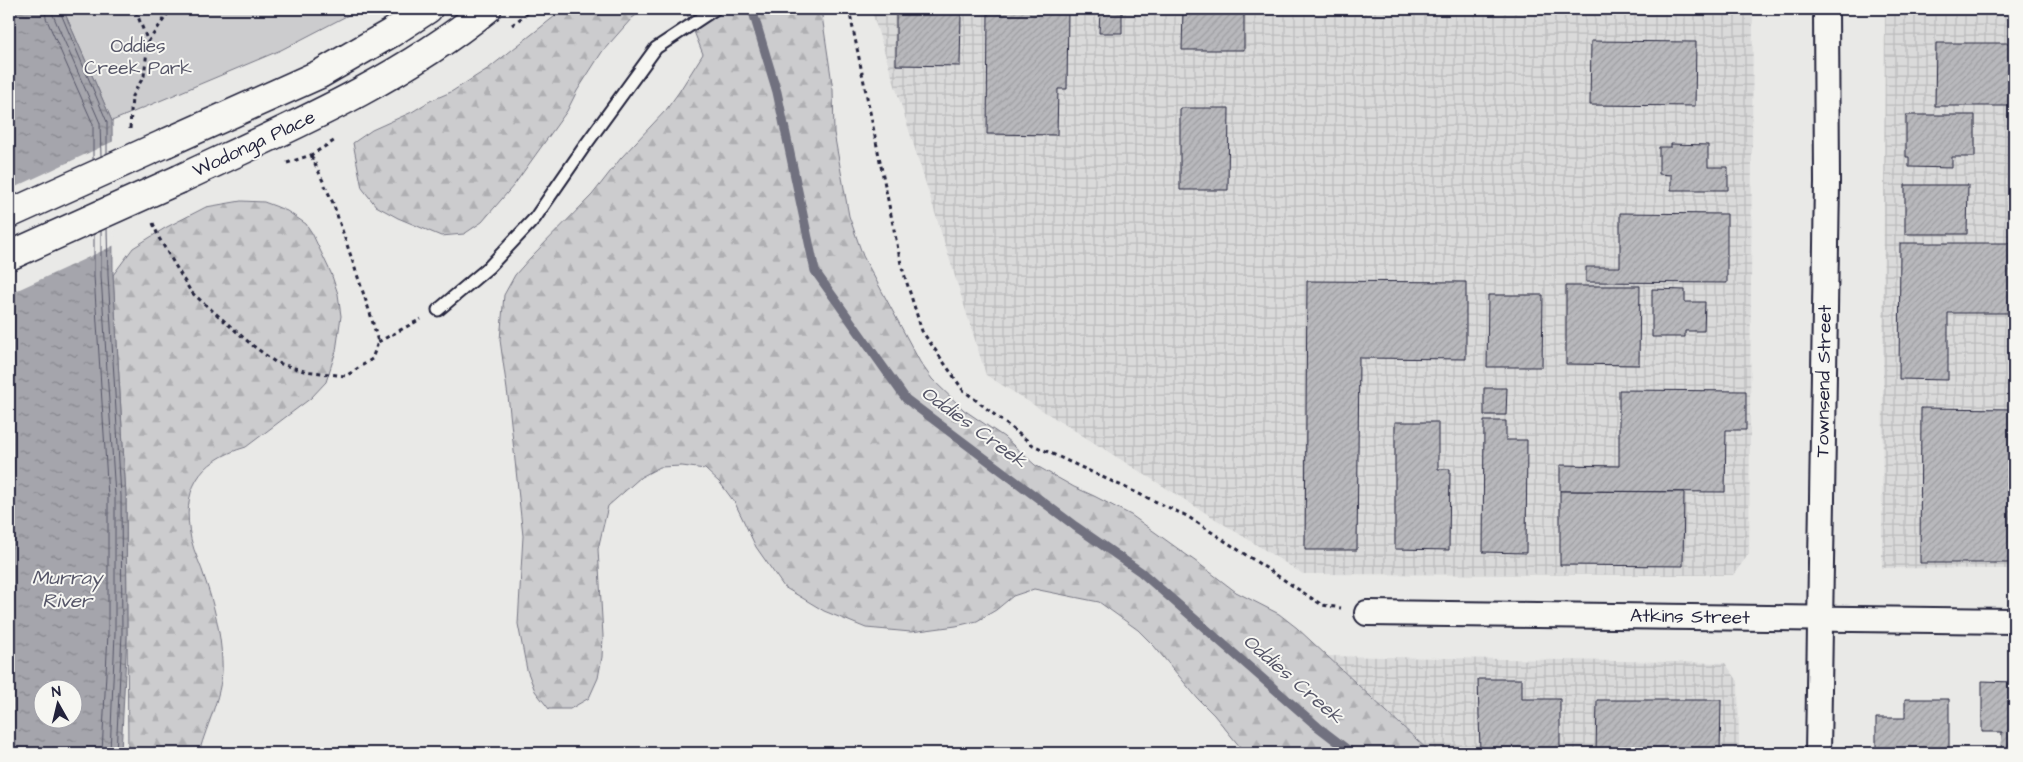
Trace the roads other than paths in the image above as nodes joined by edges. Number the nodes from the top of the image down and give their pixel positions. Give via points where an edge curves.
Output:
1 (428, 9) edge
2 (487, 9) edge
3 (715, 9) edge
4 (1826, 9) edge
5 (9, 214) edge
6 (9, 256) edge
7 (438, 310) road end
8 (1367, 613) road end
9 (1820, 619) junction
10 (2014, 621) edge
11 (1818, 753) edge

1 - 5 main road, Wodonga Place, bridge via 320,74
2 - 6 main road, Wodonga Place, bridge via 424,55 368,89
3 - 7 lane via 656,48 536,218 489,267
4 - 9 street, Townsend Street via 1827,182
8 - 9 street, Atkins Street
9 - 10 street, Atkins Street
9 - 11 street, Townsend Street

